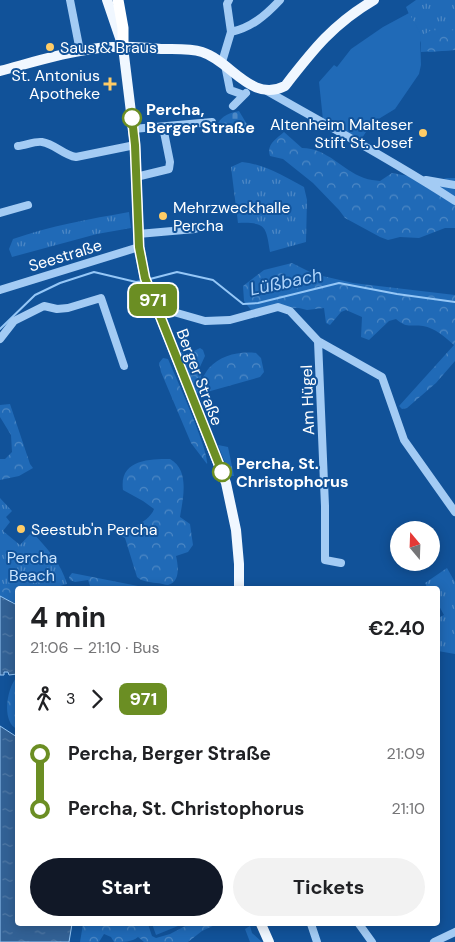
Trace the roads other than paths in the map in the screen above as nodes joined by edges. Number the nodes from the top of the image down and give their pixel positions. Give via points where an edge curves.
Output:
1 (70, 0) edge
2 (107, 0) edge
3 (118, 0) edge
4 (280, 0) edge
5 (374, 0) edge
6 (226, 1) edge
7 (231, 32) junction
8 (123, 47) junction
9 (80, 51) junction
10 (223, 63) junction
11 (0, 72) edge
12 (252, 86) junction
13 (230, 90) junction
14 (267, 91) junction
15 (244, 95) junction
16 (212, 122) dead end
17 (163, 127) junction
18 (133, 130) junction
19 (135, 145) junction
20 (18, 146) dead end
21 (136, 176) junction
22 (422, 179) junction
23 (455, 185) edge
24 (455, 201) edge
25 (28, 205) dead end
26 (0, 213) edge
27 (195, 229) dead end
28 (138, 234) junction
29 (139, 247) junction
30 (0, 290) edge
31 (156, 307) junction
32 (0, 339) edge
33 (318, 341) junction
34 (124, 366) dead end
35 (455, 512) edge
36 (342, 563) dead end
37 (239, 586) edge
38 (262, 926) edge
39 (312, 926) edge
40 (360, 926) edge
41 (455, 932) edge
42 (269, 942) edge
43 (317, 942) edge
44 (372, 942) edge
45 (434, 942) edge

1 - 9 street
2 - 8 main road, Berger Straße
3 - 8 highway
4 - 7 street via 252,24
5 - 14 main road via 325,36 284,86
6 - 7 street
7 - 10 street
8 - 9 main road
8 - 10 main road via 200,52
8 - 18 main road, Berger Straße
9 - 11 main road
10 - 12 main road
10 - 13 street
12 - 14 main road
12 - 15 street
13 - 15 street
13 - 15 street via 233,106
14 - 22 street
16 - 17 street
17 - 18 street
17 - 21 street via 169,169
18 - 19 main road, Berger Straße
19 - 20 street via 76,157 41,142
19 - 21 main road, Berger Straße
21 - 28 main road, Berger Straße
22 - 23 street
22 - 24 street
25 - 26 street
27 - 28 street
28 - 29 main road, Berger Straße
29 - 30 street, Seestraße
29 - 31 main road, Berger Straße via 145,278
31 - 33 street via 205,321 230,320 278,307 290,311
31 - 37 main road, Berger Straße via 226,483 236,530
32 - 34 street via 14,321 44,306 68,308 102,298
33 - 35 street via 382,377 404,440
33 - 36 street, Am Hügel via 325,560
38 - 42 main road
39 - 43 street
40 - 44 street
41 - 45 street

